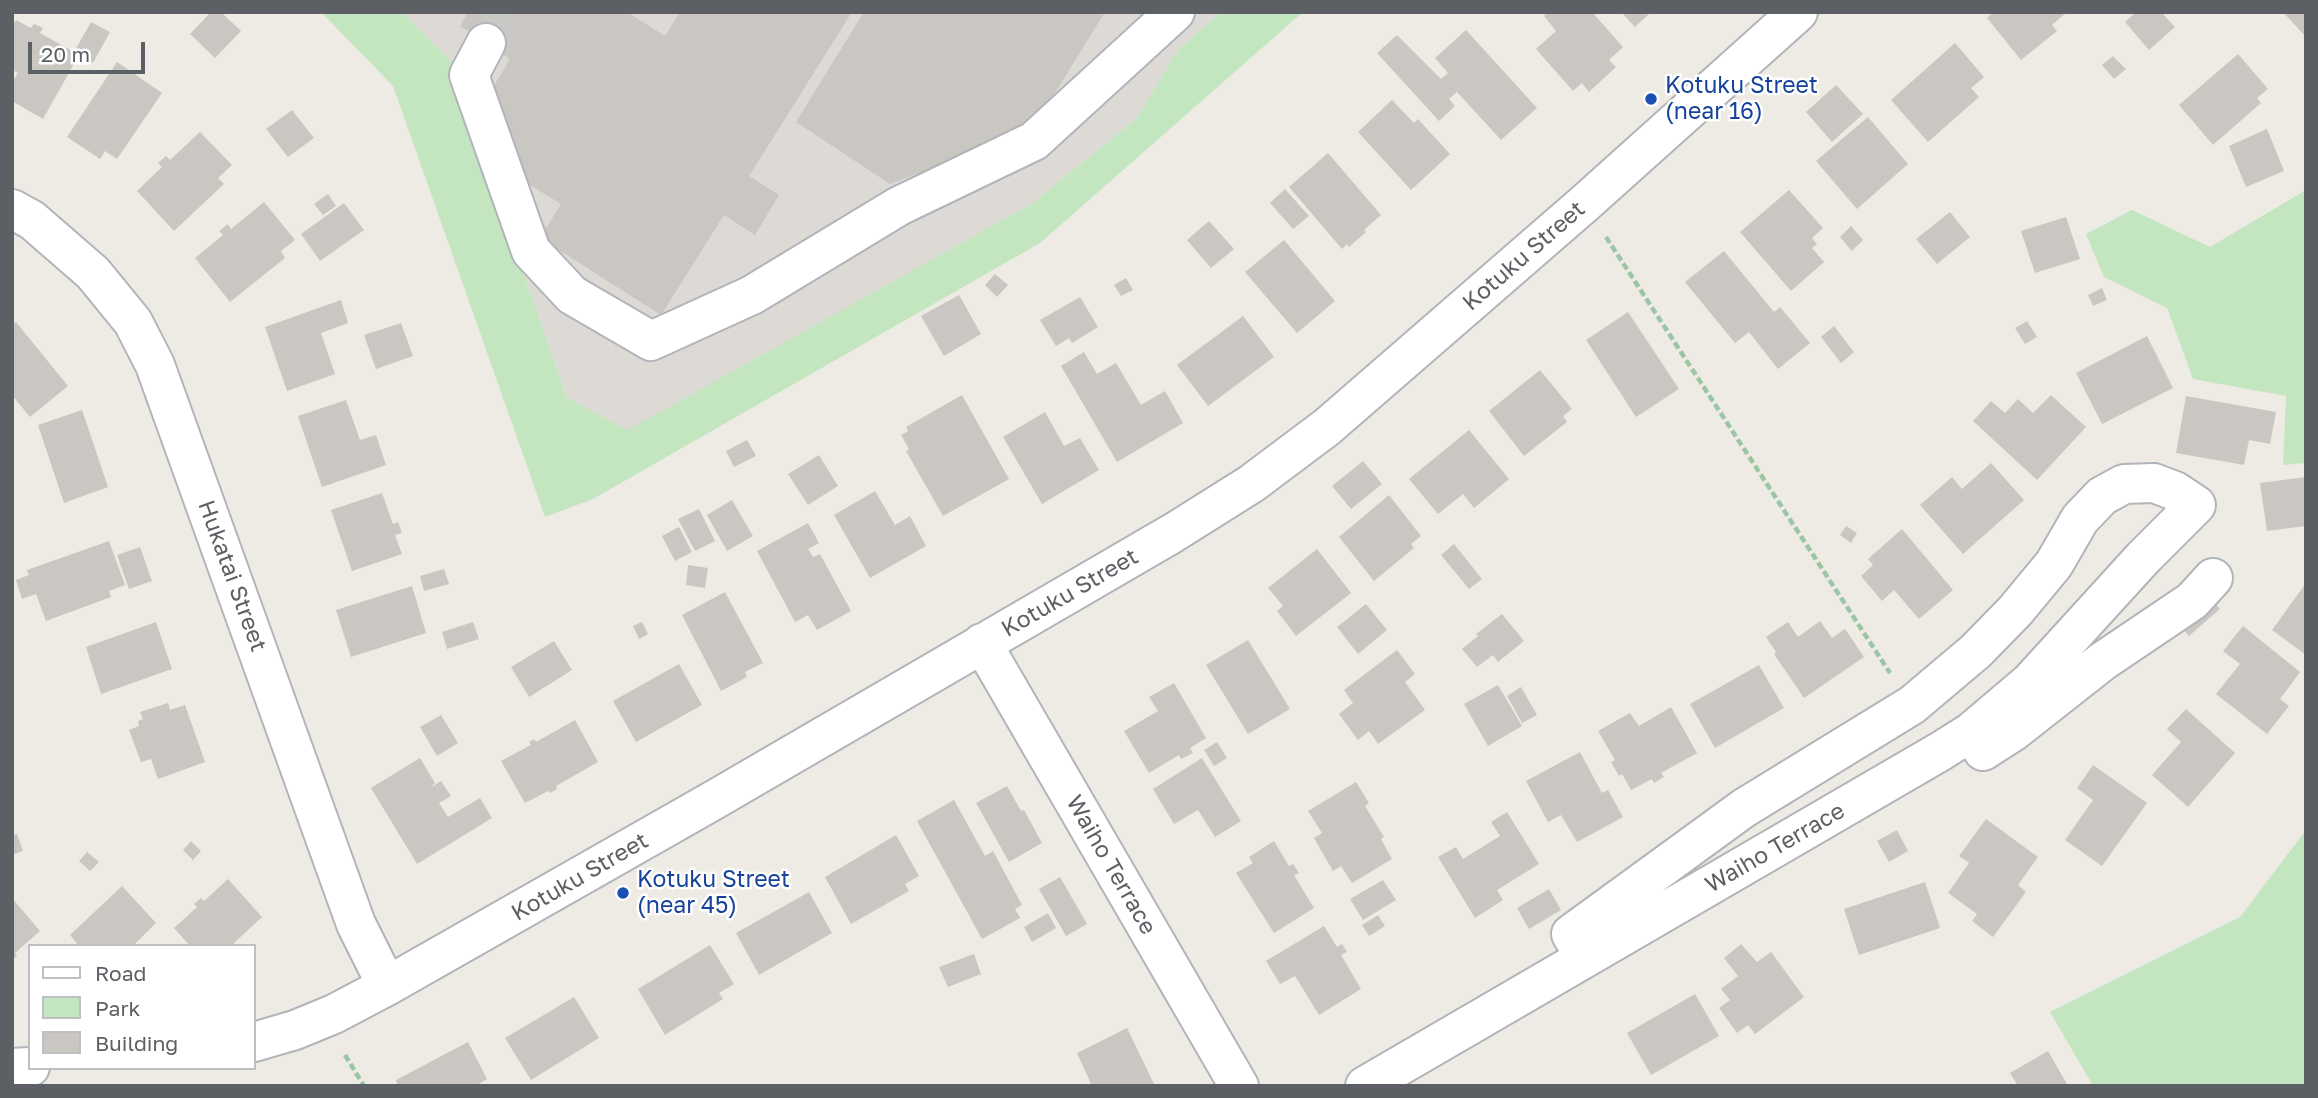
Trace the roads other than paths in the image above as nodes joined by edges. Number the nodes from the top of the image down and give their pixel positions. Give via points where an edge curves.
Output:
1 (1175, 12) edge
2 (1798, 12) edge
3 (486, 43) tunnel mouth
4 (12, 209) edge
5 (2213, 578) dead end
6 (982, 643) junction
7 (1971, 732) junction
8 (1585, 958) junction
9 (387, 986) junction
10 (256, 1041) edge
11 (1239, 1086) edge
12 (1365, 1086) edge

1 - 3 street via 1034,141 899,206 752,295 651,341 572,295 531,251 469,75
2 - 6 street, Kotuku Street via 1327,427 1251,484 1173,533
4 - 9 street, Hukatai Street via 32,220 93,273 133,322 155,365 356,924
5 - 7 street via 2192,601 2103,661 2004,738 1983,751
6 - 9 street, Kotuku Street
6 - 11 street, Waiho Terrace
7 - 8 street, Waiho Terrace
7 - 8 street, Waiho Terrace via 2030,682 2196,505 2154,483 2124,484 2102,496 2080,519 2054,564 1976,651 1912,705 1744,808 1571,934
8 - 12 street, Waiho Terrace
9 - 10 street, Kotuku Street via 334,1014

